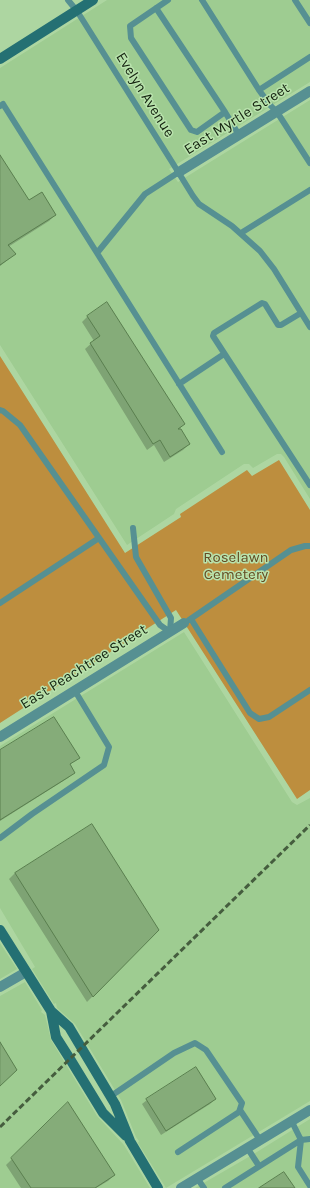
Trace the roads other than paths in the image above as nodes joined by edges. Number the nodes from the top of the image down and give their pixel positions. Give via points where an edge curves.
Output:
1 (68, 0) edge
2 (93, 0) edge
3 (168, 0) edge
4 (202, 0) edge
5 (296, 0) edge
6 (156, 8) junction
7 (77, 11) junction
8 (310, 23) edge
9 (310, 57) edge
10 (0, 59) edge
11 (259, 90) junction
12 (310, 91) edge
13 (0, 106) edge
14 (224, 112) junction
15 (276, 112) junction
16 (239, 135) junction
17 (310, 163) edge
18 (179, 172) junction
19 (310, 190) edge
20 (241, 233) junction
21 (97, 253) junction
22 (301, 313) junction
23 (310, 327) edge
24 (224, 354) junction
25 (179, 384) junction
26 (0, 410) edge
27 (222, 452) dead end
28 (310, 485) edge
29 (133, 528) dead end
30 (99, 538) junction
31 (310, 546) edge
32 (0, 603) edge
33 (187, 621) junction
34 (170, 632) junction
35 (310, 690) edge
36 (75, 691) junction
37 (0, 737) edge
38 (0, 838) edge
39 (0, 930) edge
40 (26, 972) junction
41 (0, 987) edge
42 (51, 1011) junction
43 (111, 1096) junction
44 (240, 1110) junction
45 (310, 1110) edge
46 (292, 1122) junction
47 (310, 1139) edge
48 (260, 1140) junction
49 (301, 1140) junction
50 (130, 1141) junction
51 (248, 1149) junction
52 (178, 1152) dead end
53 (259, 1166) junction
54 (197, 1178) junction
55 (310, 1186) edge
56 (158, 1188) edge
57 (181, 1188) edge
58 (204, 1188) edge
59 (225, 1188) edge

1 - 7 lane, Evelyn Avenue
2 - 7 street
3 - 6 lane
4 - 11 lane
5 - 8 lane
6 - 14 lane
6 - 14 lane via 130,26 130,38 191,130 198,132
7 - 10 street
7 - 18 lane, Evelyn Avenue
9 - 11 lane
11 - 15 lane
12 - 15 street, East Myrtle Street
13 - 21 lane via 3,104
14 - 16 lane
15 - 16 street, East Myrtle Street
15 - 17 lane
16 - 18 street, East Myrtle Street
18 - 20 lane, Evelyn Avenue via 199,204
18 - 21 lane via 145,194
19 - 20 lane
20 - 22 lane, Evelyn Avenue via 274,269
21 - 25 lane
22 - 23 lane, Evelyn Avenue
22 - 24 lane via 278,325 262,303 214,333 213,336
24 - 25 lane
24 - 28 lane
25 - 27 lane
26 - 30 lane via 20,426
29 - 34 lane via 136,557 171,618
30 - 32 lane
30 - 34 lane via 160,625
31 - 33 lane via 291,550
33 - 34 street, East Peachtree Street
33 - 35 lane via 250,713 259,719 269,717
34 - 36 street, East Peachtree Street
36 - 37 street, East Peachtree Street
36 - 38 lane via 109,747 104,765
39 - 40 street
40 - 41 street
40 - 42 street
42 - 43 street via 69,1028
42 - 50 street via 56,1036 103,1113
43 - 44 lane via 174,1053 195,1043 206,1050 242,1103
43 - 50 street
44 - 48 lane
44 - 52 lane
45 - 46 street
46 - 48 street
46 - 49 lane
47 - 49 lane
48 - 51 street
49 - 53 lane
49 - 55 lane via 298,1167
50 - 56 street
51 - 53 lane
51 - 54 street
53 - 59 lane
54 - 57 street
54 - 58 lane

